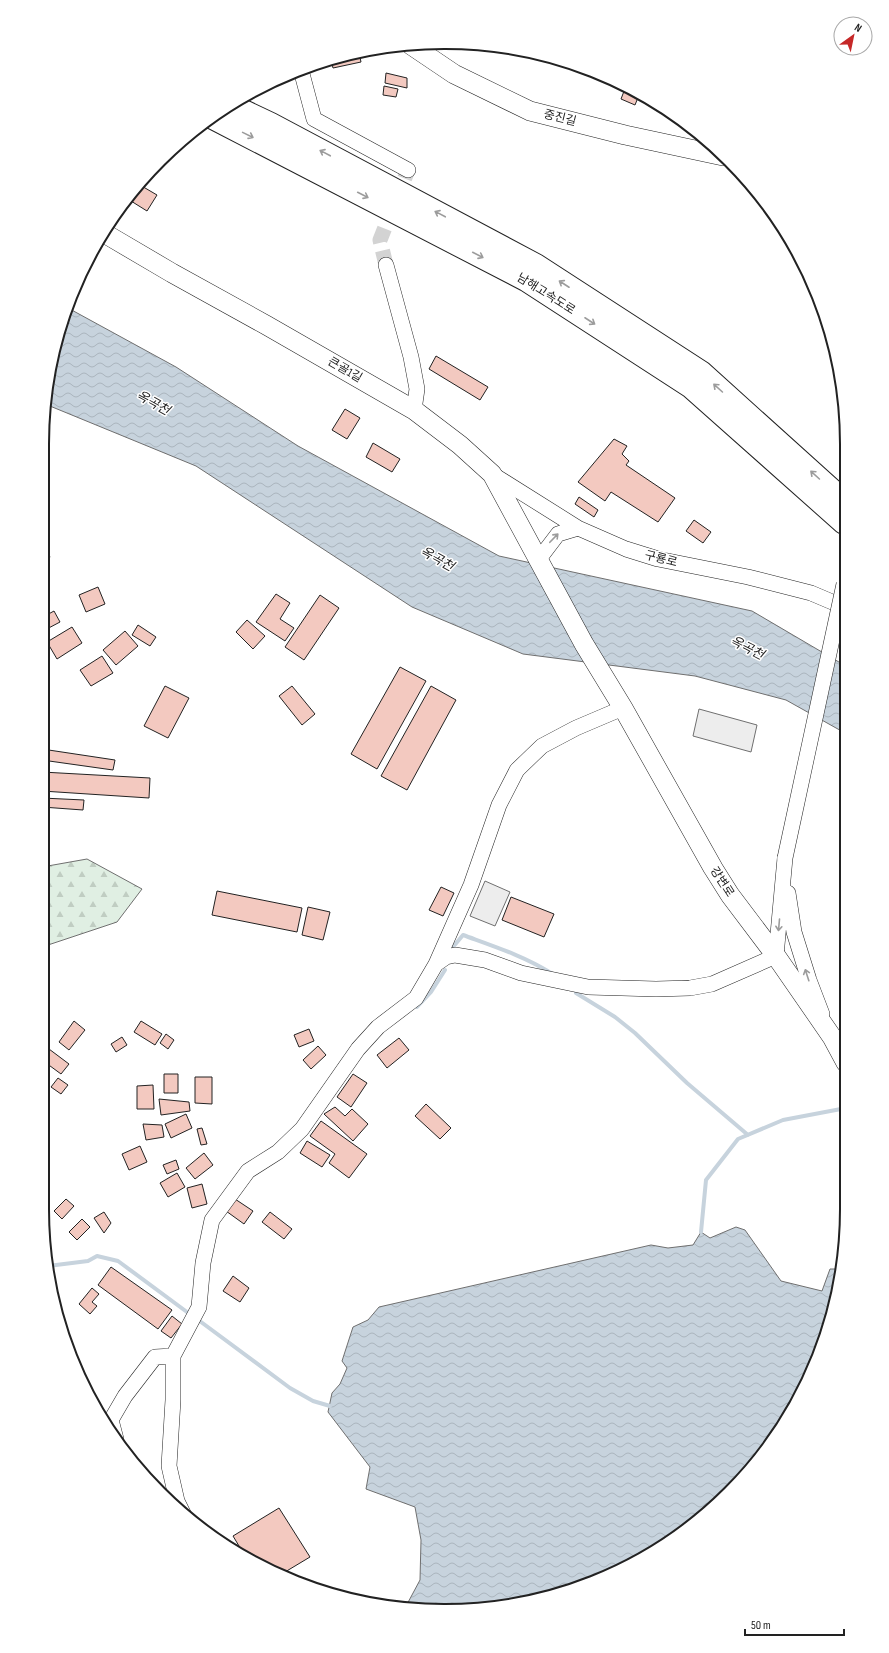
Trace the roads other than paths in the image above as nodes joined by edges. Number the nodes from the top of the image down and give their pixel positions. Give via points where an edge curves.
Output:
1 (418, 50) edge
2 (302, 75) edge
3 (237, 108) edge
4 (218, 121) edge
5 (712, 154) edge
6 (408, 170) dead end
7 (109, 236) edge
8 (386, 265) tunnel mouth
9 (414, 410) junction
10 (492, 474) junction
11 (840, 497) edge
12 (840, 519) edge
13 (578, 528) junction
14 (539, 559) junction
15 (840, 603) edge
16 (840, 606) edge
17 (612, 691) joint
18 (623, 708) junction
19 (785, 865) junction
20 (776, 956) junction
21 (436, 964) junction
22 (832, 1037) junction
23 (840, 1052) edge
24 (173, 1356) junction
25 (111, 1420) edge
26 (177, 1499) edge

1 - 5 main road, 중진길 via 454,74 530,111
2 - 6 street via 314,119
11 -> 3 highway, 남해고속도로 via 700,372 536,265
4 -> 12 highway, 남해고속도로 via 526,280 691,387
7 - 9 main road, 큰골1길
8 - 9 street via 411,357 417,389
9 - 10 main road, 큰골1길 via 460,445
10 - 13 street, 구룡로
10 - 14 main road, 큰골1길
14 -> 13 street via 558,534
13 - 16 street, 구룡로 via 626,549 658,559 748,577 810,593
14 - 17 main road, 큰골1길
15 - 19 street, bridge
17 - 18 main road, 강변로
18 - 20 main road, 강변로 via 713,868
18 - 21 street via 542,746 517,770 499,806 471,885
19 -> 20 street
22 -> 19 street via 809,980 794,932
20 - 21 street via 712,984 690,988 656,989 588,987 521,973 485,960 455,955 446,957
20 - 22 main road, 강변로
21 - 24 street via 416,998 378,1027 358,1049 302,1129 278,1152 248,1171 212,1220 202,1263 199,1307
22 - 23 main road, 강변로
24 - 25 street via 154,1357 129,1390
24 - 26 street via 169,1466

